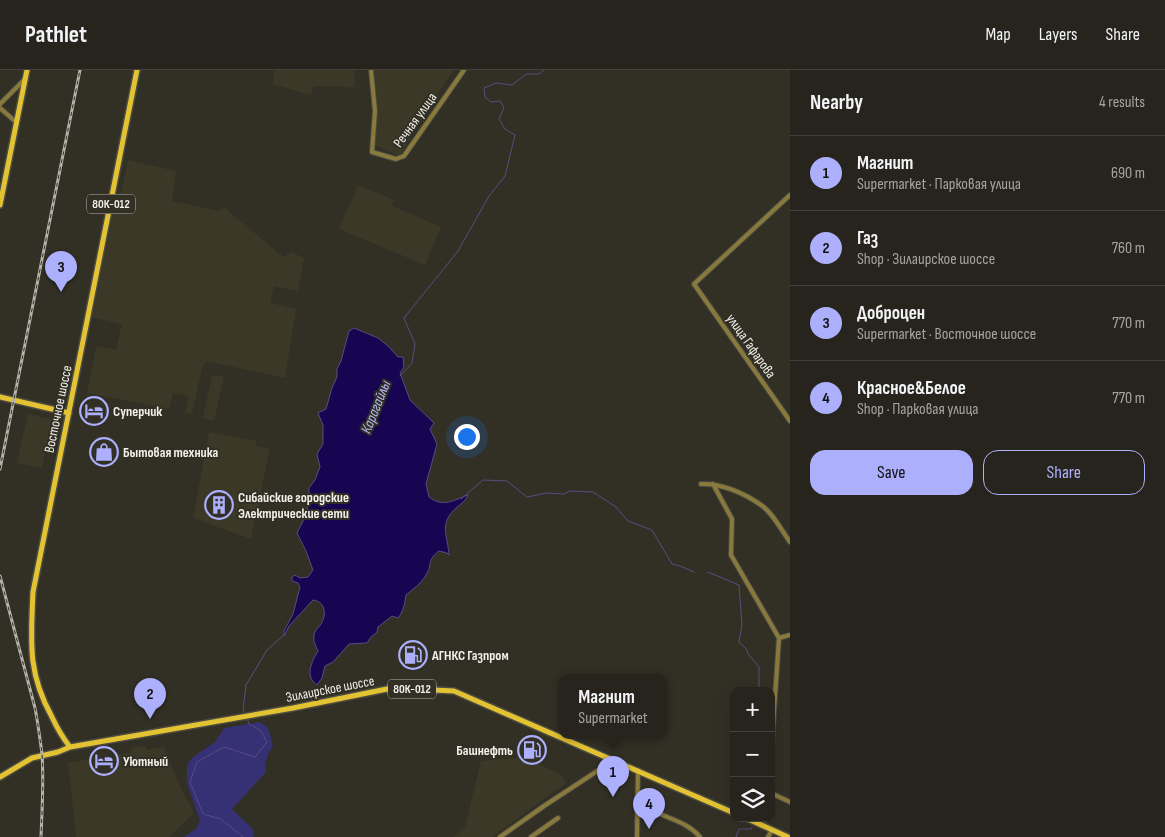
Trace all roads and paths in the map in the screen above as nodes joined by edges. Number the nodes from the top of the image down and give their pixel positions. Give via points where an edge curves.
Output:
1 (27, 70) edge
2 (137, 70) edge
3 (371, 70) edge
4 (464, 70) edge
5 (25, 79) junction
6 (0, 106) edge
7 (16, 122) junction
8 (790, 195) edge
9 (0, 205) edge
10 (0, 397) edge
11 (69, 413) junction
12 (790, 421) edge
13 (702, 484) dead end
14 (713, 484) junction
15 (790, 542) edge
16 (790, 635) edge
17 (779, 638) junction
18 (773, 732) edge
19 (559, 736) edge
20 (565, 739) edge
21 (64, 740) junction
22 (70, 747) junction
23 (58, 752) junction
24 (614, 760) junction
25 (638, 770) junction
26 (0, 777) edge
27 (775, 794) edge
28 (637, 798) junction
29 (790, 802) edge
30 (730, 811) edge
31 (558, 818) dead end
32 (755, 822) edge
33 (772, 830) junction
34 (781, 835) edge
35 (500, 837) edge
36 (531, 837) edge
37 (637, 837) edge
38 (701, 837) edge
39 (768, 837) edge
40 (788, 837) edge

1 - 5 main road
2 - 11 main road, Восточное шоссе / 80К-012
3 - 4 street, Речная улица via 375,111 372,152 396,159 404,156
5 - 6 street
5 - 7 main road
6 - 7 street
7 - 9 main road
8 - 12 street, улица Гафарова via 694,284
10 - 11 main road
11 - 21 main road, Восточное шоссе / 80К-012 via 33,592 32,629 32,660 37,685
13 - 14 street
14 - 15 street via 761,505
14 - 17 street via 732,519 730,555
16 - 17 street
17 - 18 street
19 - 22 main road, Зилаирское шоссе / 80К-012 via 454,691 392,688
20 - 24 main road, Зилаирское шоссе / 80К-012
21 - 22 main road, Восточное шоссе / 80К-012
21 - 23 main road
22 - 23 main road, Зилаирское шоссе
23 - 26 main road, Зилаирское шоссе via 32,758
24 - 25 main road, Зилаирское шоссе / 80К-012
24 - 35 street
25 - 28 street
25 - 30 main road, Зилаирское шоссе / 80К-012
27 - 29 street
28 - 37 street
28 - 38 street via 644,806 686,824
31 - 36 street
32 - 33 main road
33 - 34 main road
33 - 39 street
34 - 40 main road

